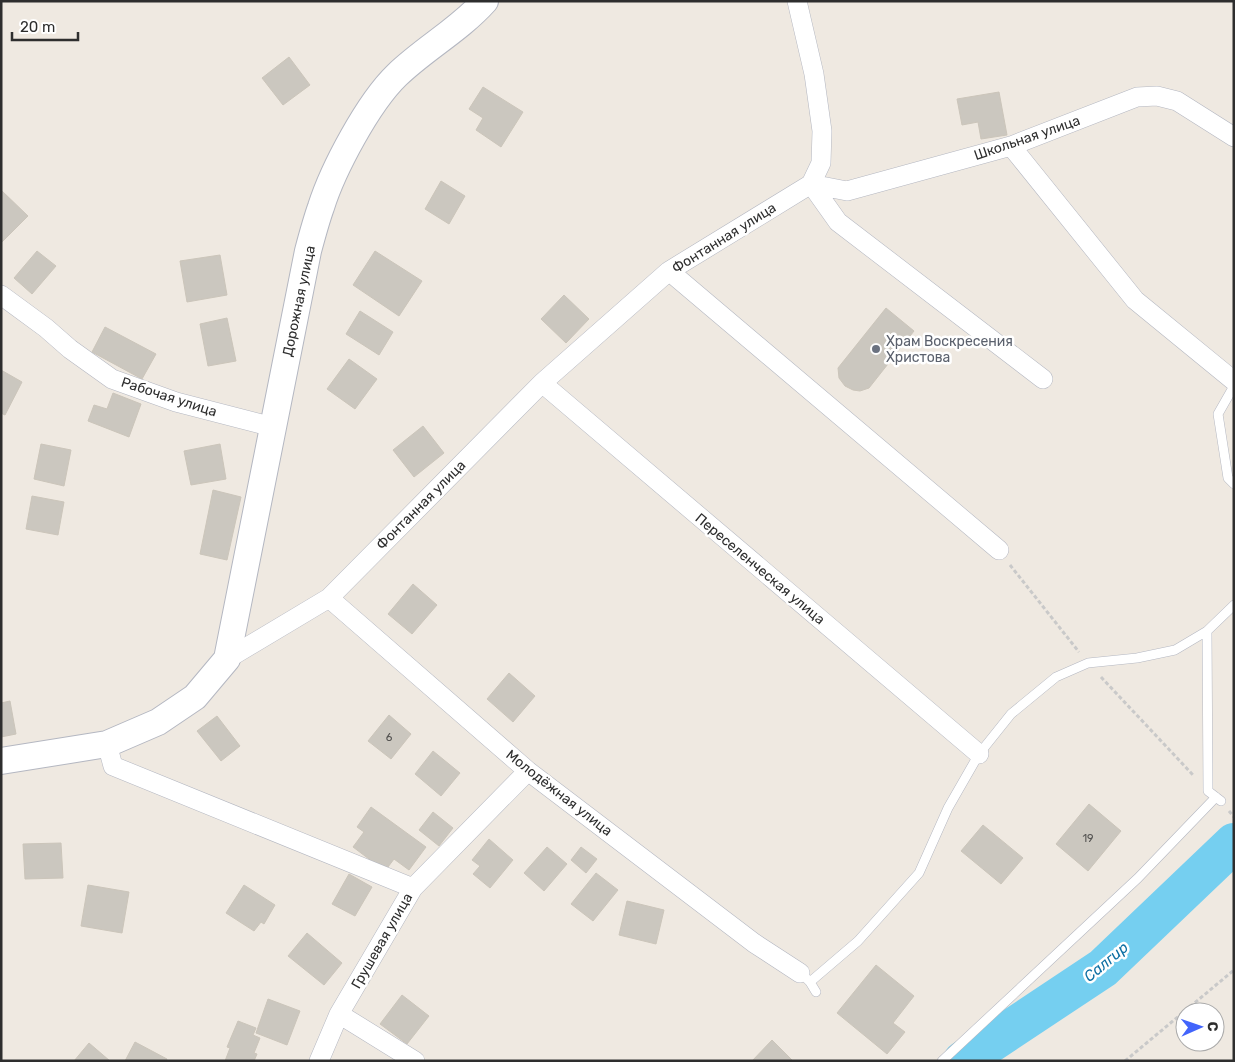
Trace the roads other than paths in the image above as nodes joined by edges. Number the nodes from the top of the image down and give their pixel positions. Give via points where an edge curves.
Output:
1 (485, 1) edge
2 (797, 1) edge
3 (1234, 137) edge
4 (1011, 146) junction
5 (811, 184) junction
6 (669, 271) junction
7 (1, 295) edge
8 (1043, 378) dead end
9 (1234, 381) edge
10 (542, 383) junction
11 (1234, 386) edge
12 (273, 427) junction
13 (1234, 484) edge
14 (999, 550) road end
15 (329, 598) junction
16 (1234, 605) edge
17 (1207, 631) junction
18 (227, 659) junction
19 (107, 744) junction
20 (980, 754) junction
21 (1, 761) edge
22 (528, 771) junction
23 (413, 888) junction
24 (805, 977) junction
25 (816, 992) dead end
26 (340, 1014) junction
27 (319, 1061) edge
28 (415, 1061) edge
29 (942, 1061) edge

1 - 12 main road, Дорожная улица via 471,16 396,75 370,108 341,161 321,206 308,251
2 - 5 street via 814,74 822,131 821,163
3 - 4 street, Школьная улица via 1177,101 1157,96 1136,97
4 - 5 street, Школьная улица via 847,191
4 - 9 street via 1135,300
5 - 6 street, Фонтанная улица
5 - 8 street via 838,222
6 - 10 street, Фонтанная улица
6 - 14 street
7 - 12 street, Рабочая улица via 112,378 176,402
10 - 15 street, Фонтанная улица
10 - 20 street, Переселенческая улица
11 - 13 lane via 1218,414 1228,478
12 - 18 main road, Дорожная улица
15 - 18 street, Фонтанная улица
15 - 22 street, Молодёжная улица
16 - 17 lane
17 - 20 lane via 1175,650 1088,663 1056,677 1011,714
17 - 29 lane via 1208,791 1218,799
18 - 19 main road, Фонтанная улица via 195,698 158,722
19 - 21 main road, Фонтанная улица
19 - 23 street via 113,766
20 - 24 lane via 948,808 919,873 858,941
22 - 23 street, Грушевая улица
22 - 24 street, Молодёжная улица via 754,944
23 - 26 street, Грушевая улица
24 - 25 lane
26 - 27 street, Грушевая улица
26 - 28 street

